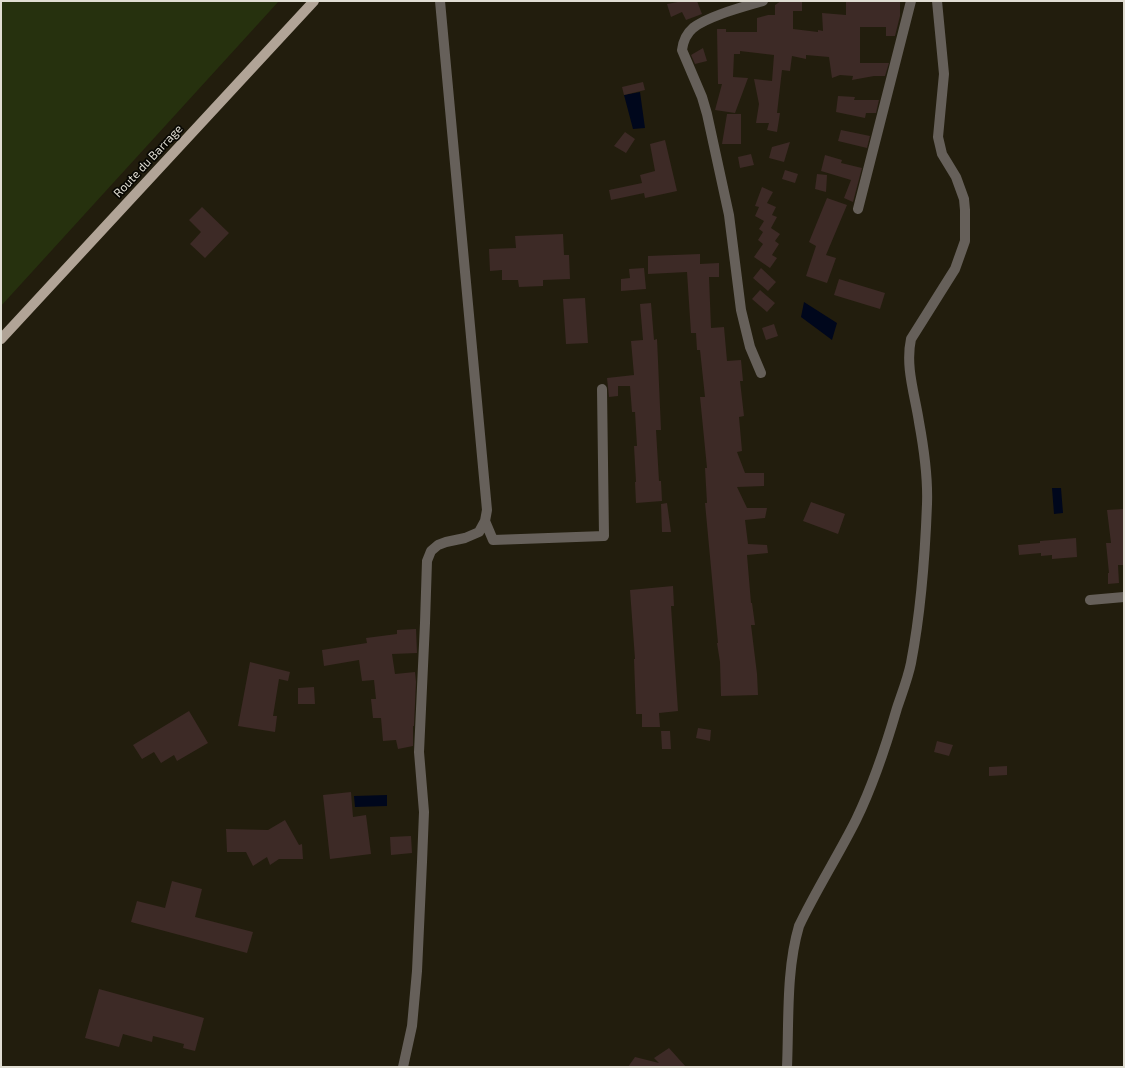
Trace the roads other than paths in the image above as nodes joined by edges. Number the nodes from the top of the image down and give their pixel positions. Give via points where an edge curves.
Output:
1 (314, 1) edge
2 (440, 1) edge
3 (762, 1) edge
4 (911, 1) edge
5 (937, 1) edge
6 (858, 209) dead end
7 (1, 339) edge
8 (761, 373) dead end
9 (602, 389) dead end
10 (485, 521) junction
11 (1124, 597) edge
12 (1090, 600) dead end
13 (403, 1067) edge
14 (787, 1067) edge

1 - 7 main road, Route du Barrage
2 - 10 street via 487,510
3 - 8 street via 704,21 692,29 682,44 682,50 707,114 729,215 741,310 750,347
4 - 6 street
5 - 14 street via 944,74 938,137 942,154 956,177 964,199 965,241 955,269 914,334 908,350 920,422 927,503 923,580 917,625 910,665 870,787 856,820 799,926 794,943
9 - 10 street via 604,536 493,540
10 - 13 street via 479,532 438,545 431,551 427,561 419,752 424,812 422,862 412,1026
11 - 12 street

